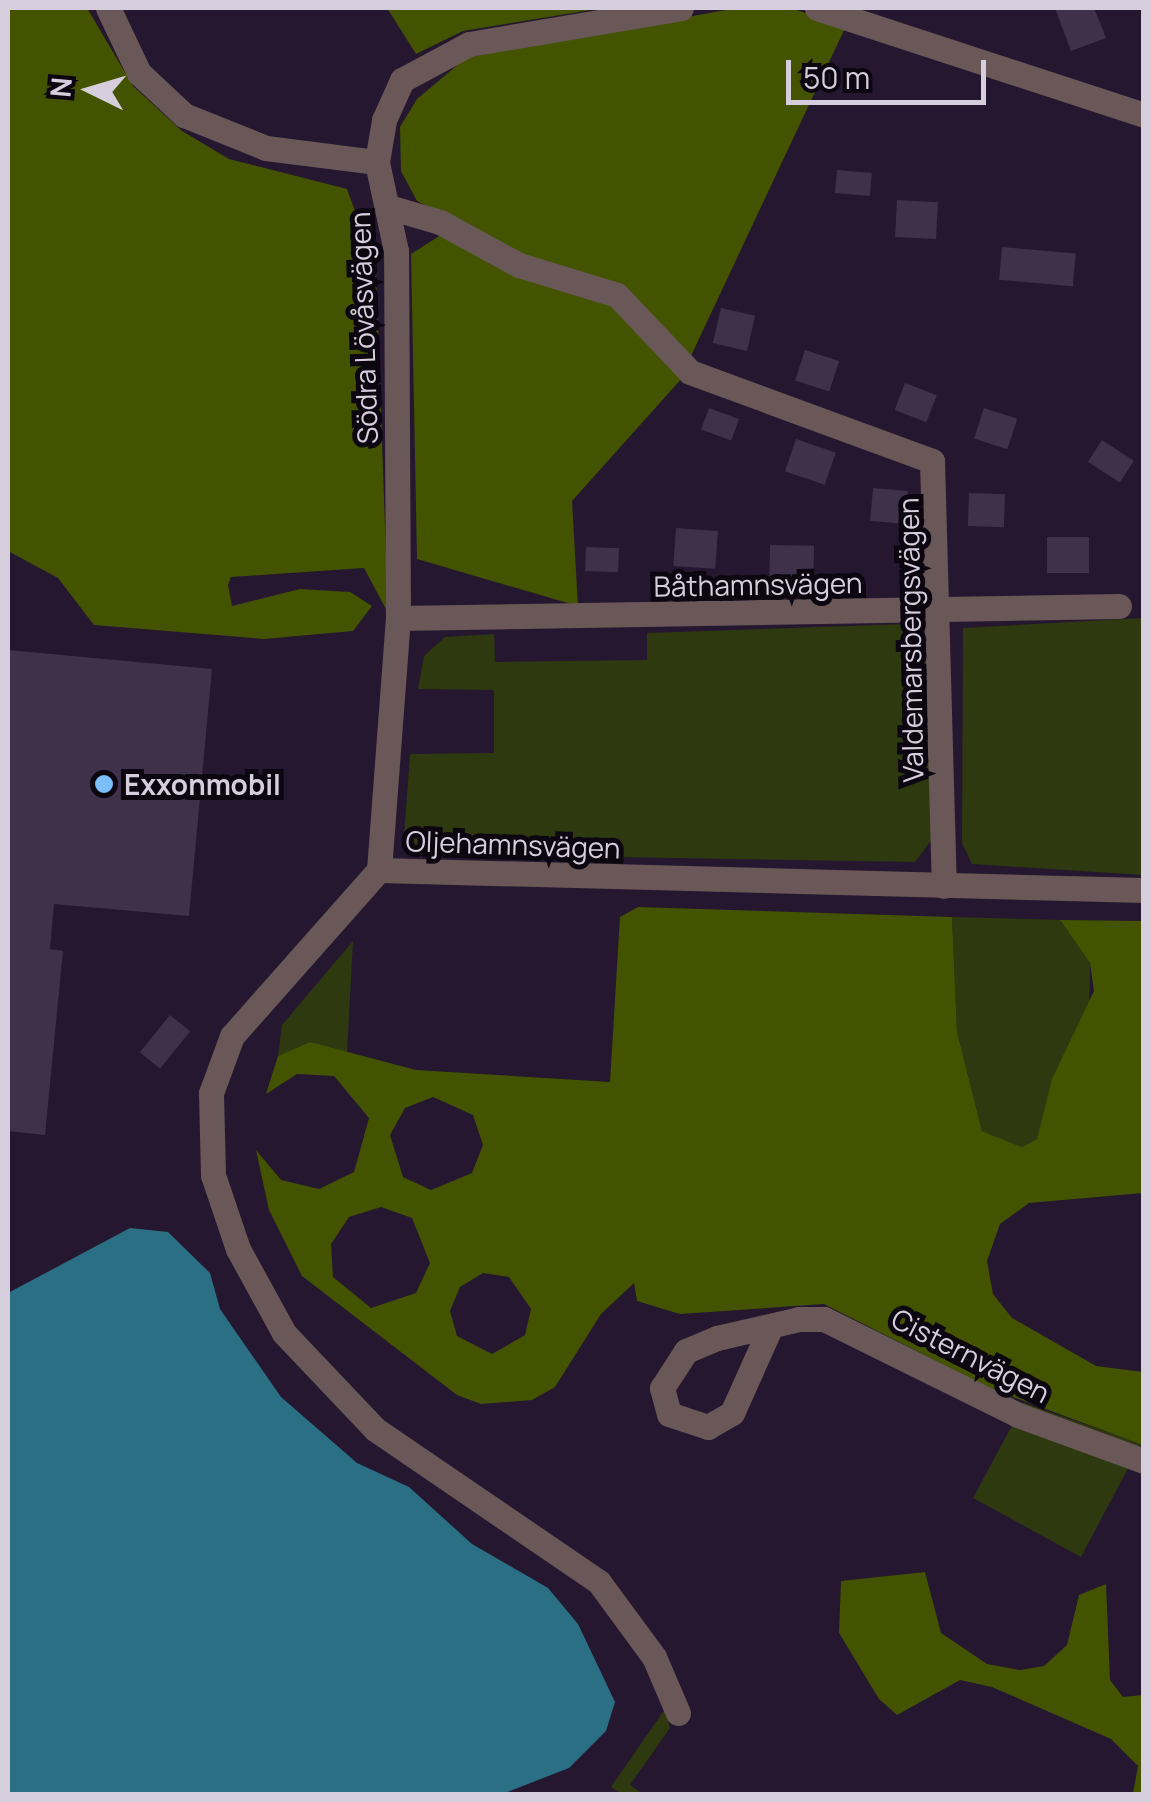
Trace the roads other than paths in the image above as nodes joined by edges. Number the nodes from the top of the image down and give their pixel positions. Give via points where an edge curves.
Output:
1 (108, 8) edge
2 (681, 8) edge
3 (817, 8) edge
4 (1144, 115) edge
5 (377, 162) junction
6 (392, 208) junction
7 (1119, 606) dead end
8 (941, 610) junction
9 (398, 618) junction
10 (379, 870) junction
11 (944, 886) junction
12 (1144, 890) edge
13 (771, 1326) junction
14 (1144, 1460) edge
15 (678, 1713) dead end

1 - 5 street via 139,73 184,115 280,151
2 - 5 street via 469,44 435,60 402,80
3 - 4 street
5 - 6 street, Södra Lövåsvägen
6 - 8 street, Valdemarsbergsvägen via 440,222 519,264 618,295 690,372 932,460
6 - 9 street, Södra Lövåsvägen
7 - 8 street, Båthamnsvägen
8 - 9 street, Båthamnsvägen
8 - 11 street, Valdemarsbergsvägen
9 - 10 street, Södra Lövåsvägen
10 - 11 street, Oljehamnsvägen
10 - 15 street, Oljehamnsvägen via 264,995 219,1064 208,1134 221,1200 259,1292 324,1386 432,1472 600,1582 654,1656
11 - 12 street, Oljehamnsvägen
13 - 13 street, Cisternvägen via 732,1413 708,1427 670,1414 662,1388 686,1351
13 - 14 street, Cisternvägen via 824,1319 851,1328 1018,1416

